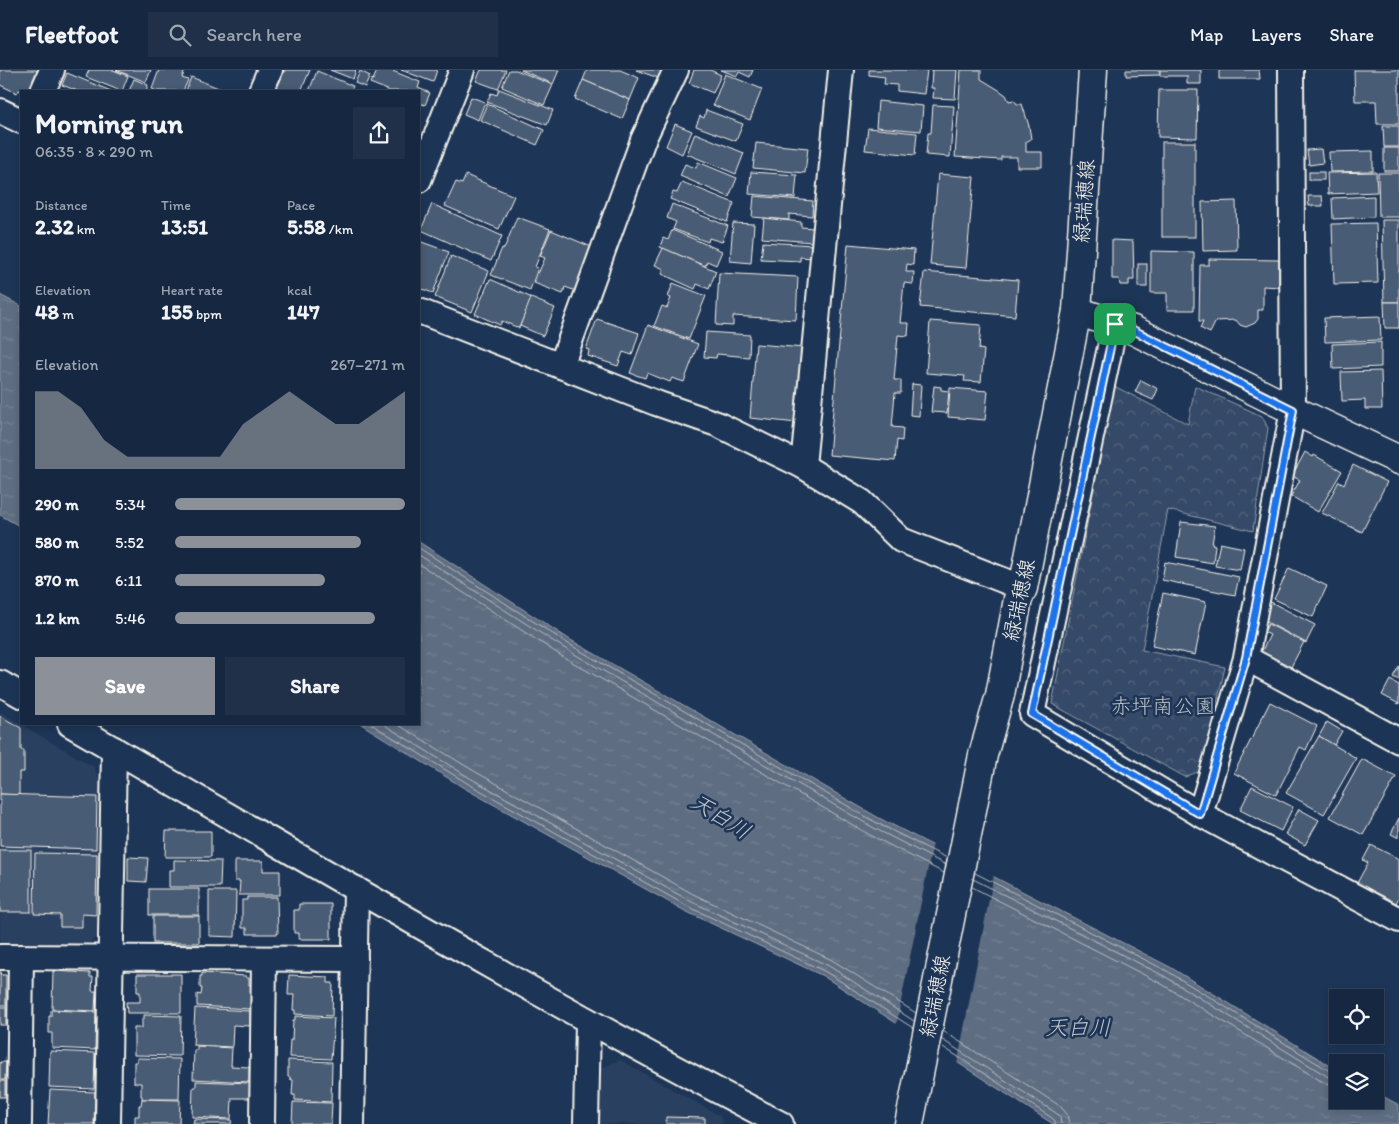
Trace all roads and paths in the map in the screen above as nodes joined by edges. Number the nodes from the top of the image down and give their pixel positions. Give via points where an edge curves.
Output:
1 (52, 70) edge
2 (270, 70) edge
3 (462, 70) edge
4 (676, 70) edge
5 (841, 70) edge
6 (1093, 70) edge
7 (1291, 70) edge
8 (43, 90) edge
9 (261, 90) edge
10 (0, 111) edge
11 (20, 121) edge
12 (420, 177) edge
13 (1077, 310) junction
14 (420, 311) edge
15 (1115, 324) junction
16 (561, 366) junction
17 (1293, 410) junction
18 (1399, 460) edge
19 (803, 466) junction
20 (1023, 588) junction
21 (1246, 658) junction
22 (0, 683) edge
23 (20, 695) edge
24 (72, 725) edge
25 (1399, 741) edge
26 (114, 749) junction
27 (1200, 814) junction
28 (356, 889) junction
29 (1399, 920) edge
30 (11, 957) edge
31 (111, 958) junction
32 (264, 959) junction
33 (354, 959) junction
34 (588, 1020) junction
35 (738, 1113) edge
36 (910, 1118) edge
37 (19, 1124) edge
38 (108, 1124) edge
39 (262, 1124) edge
40 (352, 1124) edge
41 (586, 1124) edge
42 (781, 1124) edge

1 - 8 street
2 - 9 street
3 - 12 street
4 - 16 street via 642,140
5 - 19 street
6 - 13 main road, 緑瑞穂線
7 - 17 street
10 - 11 street
13 - 15 main road
13 - 20 main road, 緑瑞穂線
14 - 16 street
15 - 17 main road
15 - 27 street via 1032,714
16 - 19 street via 717,424
17 - 18 main road
17 - 21 street
19 - 20 street via 862,502 901,540
20 - 36 main road, 緑瑞穂線 via 1018,599 1000,695 983,755
21 - 25 street
21 - 27 street
22 - 23 street
24 - 26 street
26 - 28 street
26 - 31 street
27 - 29 street
28 - 33 street
28 - 34 street
30 - 31 street
30 - 37 street
31 - 32 street
31 - 38 street
32 - 33 street
32 - 39 street
33 - 40 street
34 - 35 street
34 - 41 street
35 - 42 street

